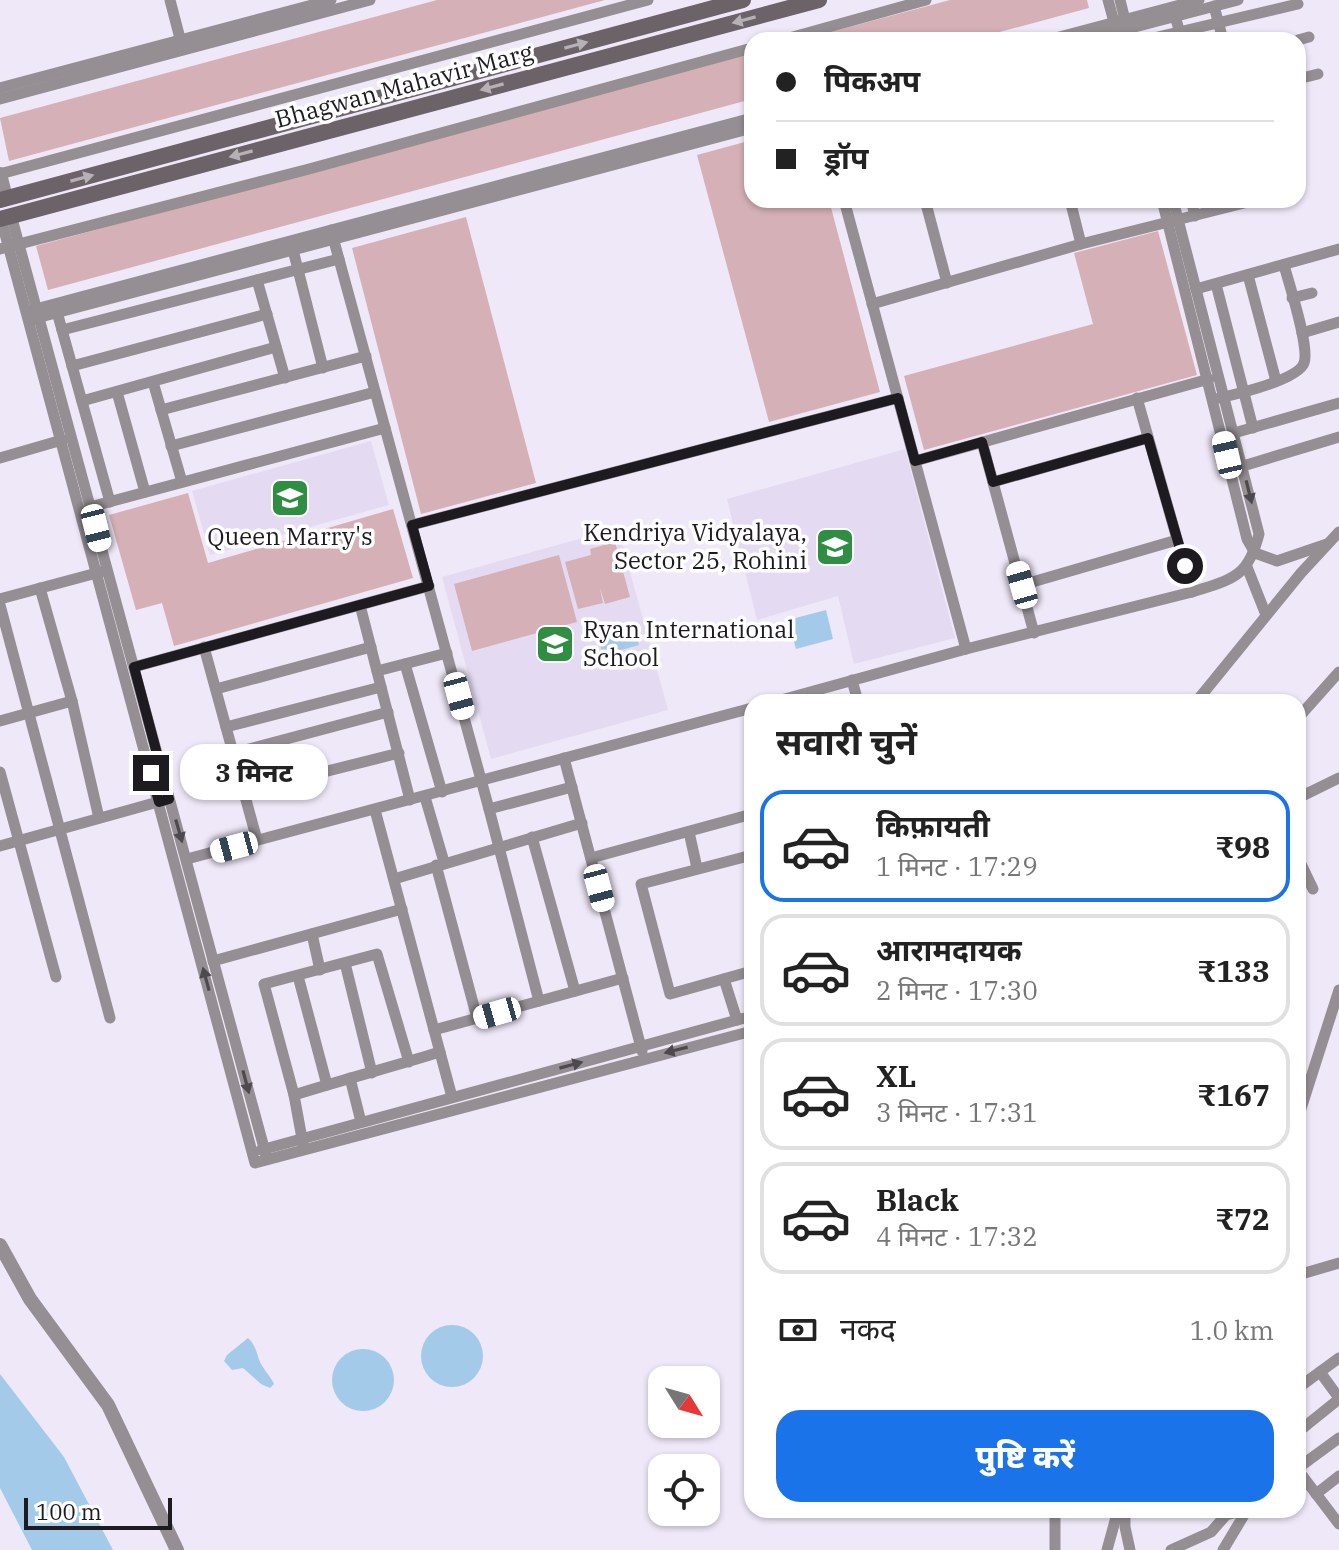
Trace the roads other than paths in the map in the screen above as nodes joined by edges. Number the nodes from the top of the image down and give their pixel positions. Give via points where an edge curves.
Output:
1 (171, 0) edge
2 (331, 0) edge
3 (370, 0) edge
4 (648, 0) edge
5 (743, 0) edge
6 (819, 0) edge
7 (926, 0) edge
8 (1108, 0) edge
9 (1120, 0) edge
10 (1199, 0) edge
11 (1238, 0) edge
12 (1298, 4) dead end
13 (1214, 6) junction
14 (1175, 16) junction
15 (1218, 22) junction
16 (1124, 30) edge
17 (811, 32) edge
18 (1180, 32) edge
19 (1192, 32) edge
20 (1221, 32) edge
21 (182, 46) junction
22 (744, 50) edge
23 (1318, 74) dead end
24 (1306, 77) edge
25 (0, 88) edge
26 (0, 99) edge
27 (296, 120) junction
28 (744, 120) edge
29 (744, 130) edge
30 (302, 138) junction
31 (0, 174) edge
32 (3, 199) edge
33 (846, 208) edge
34 (927, 208) edge
35 (1072, 208) edge
36 (1167, 208) edge
37 (1173, 208) edge
38 (1193, 208) edge
39 (1226, 208) edge
40 (1195, 216) junction
41 (4, 218) edge
42 (1174, 221) junction
43 (332, 235) junction
44 (1081, 244) junction
45 (9, 246) edge
46 (1339, 249) edge
47 (293, 250) junction
48 (339, 259) junction
49 (1284, 265) junction
50 (298, 269) junction
51 (1248, 275) junction
52 (257, 280) junction
53 (947, 283) junction
54 (1216, 284) junction
55 (1196, 289) junction
56 (1312, 293) dead end
57 (1292, 298) junction
58 (872, 304) junction
59 (57, 312) junction
60 (33, 314) junction
61 (267, 314) junction
62 (1339, 322) edge
63 (62, 330) junction
64 (1302, 333) junction
65 (276, 347) junction
66 (366, 356) junction
67 (72, 366) junction
68 (323, 368) junction
69 (285, 378) junction
70 (1209, 379) junction
71 (1276, 381) junction
72 (153, 382) junction
73 (1243, 391) junction
74 (117, 392) junction
75 (375, 392) junction
76 (898, 398) junction
77 (1137, 398) junction
78 (1220, 398) junction
79 (82, 401) junction
80 (1339, 403) edge
81 (161, 410) junction
82 (385, 428) junction
83 (1253, 428) junction
84 (1234, 433) junction
85 (1339, 437) edge
86 (1148, 438) junction
87 (62, 440) junction
88 (982, 442) junction
89 (171, 446) junction
90 (0, 458) edge
91 (915, 461) junction
92 (73, 462) junction
93 (1243, 466) junction
94 (182, 482) junction
95 (993, 482) junction
96 (145, 492) junction
97 (110, 502) junction
98 (90, 507) junction
99 (412, 525) junction
100 (1339, 532) edge
101 (1177, 540) junction
102 (1327, 544) junction
103 (1255, 553) junction
104 (1247, 567) junction
105 (102, 571) junction
106 (1022, 585) junction
107 (429, 586) junction
108 (40, 588) junction
109 (1192, 592) junction
110 (0, 599) edge
111 (0, 605) edge
112 (360, 605) junction
113 (1266, 615) junction
114 (1034, 633) junction
115 (204, 647) junction
116 (371, 647) junction
117 (966, 649) junction
118 (447, 653) junction
119 (405, 664) junction
120 (134, 667) junction
121 (377, 671) junction
122 (1339, 672) edge
123 (852, 680) junction
124 (381, 687) junction
125 (216, 689) junction
126 (802, 694) edge
127 (856, 694) edge
128 (1202, 694) edge
129 (72, 701) junction
130 (1306, 709) edge
131 (388, 712) junction
132 (29, 713) junction
133 (744, 713) edge
134 (0, 721) edge
135 (226, 727) junction
136 (234, 753) junction
137 (399, 753) junction
138 (564, 758) junction
139 (0, 772) edge
140 (1339, 778) edge
141 (482, 781) junction
142 (572, 787) junction
143 (244, 792) junction
144 (442, 792) junction
145 (1306, 794) edge
146 (425, 797) junction
147 (164, 800) junction
148 (410, 800) junction
149 (489, 809) junction
150 (375, 810) junction
151 (744, 816) edge
152 (99, 818) junction
153 (582, 823) junction
154 (60, 829) junction
155 (689, 832) junction
156 (532, 837) junction
157 (19, 840) junction
158 (257, 840) junction
159 (0, 846) edge
160 (499, 846) junction
161 (744, 857) edge
162 (591, 858) junction
163 (187, 859) junction
164 (440, 864) junction
165 (697, 868) junction
166 (1306, 875) edge
167 (394, 879) junction
168 (1313, 889) dead end
169 (402, 909) junction
170 (312, 934) junction
171 (213, 961) junction
172 (345, 963) junction
173 (320, 970) junction
174 (744, 973) edge
175 (298, 976) junction
176 (56, 977) dead end
177 (623, 978) junction
178 (724, 979) junction
179 (1339, 990) edge
180 (575, 991) junction
181 (539, 1001) junction
182 (110, 1018) dead end
183 (477, 1018) junction
184 (744, 1018) edge
185 (737, 1020) junction
186 (434, 1030) junction
187 (744, 1033) edge
188 (641, 1045) junction
189 (440, 1052) junction
190 (644, 1058) junction
191 (409, 1062) junction
192 (372, 1073) junction
193 (350, 1078) junction
194 (327, 1085) junction
195 (1306, 1093) edge
196 (294, 1095) junction
197 (452, 1097) junction
198 (361, 1122) junction
199 (303, 1143) junction
200 (261, 1153) junction
201 (0, 1245) edge
202 (1339, 1263) edge
203 (1306, 1273) edge
204 (1339, 1358) edge
205 (1320, 1372) junction
206 (1306, 1382) edge
207 (1339, 1398) edge
208 (1306, 1425) edge
209 (1339, 1438) edge
210 (1306, 1463) edge
211 (1339, 1476) edge
212 (1306, 1480) edge
213 (1316, 1494) junction
214 (1055, 1518) edge
215 (1116, 1518) edge
216 (1125, 1518) edge
217 (1223, 1518) edge
218 (1242, 1518) edge
219 (1338, 1520) edge
220 (1231, 1537) junction
221 (177, 1550) edge
222 (1055, 1550) edge
223 (1107, 1550) edge
224 (1130, 1550) edge
225 (1171, 1550) edge
226 (1223, 1550) edge
227 (1240, 1550) edge

1 - 21 street
2 - 21 street
3 - 21 street
4 - 31 street
27 -> 5 main road, Bhagwan Mahavir Marg
6 -> 30 main road, Bhagwan Mahavir Marg
7 - 17 street
8 - 16 street
9 - 16 street
10 - 16 street
11 - 13 street
12 - 15 street
13 - 14 street
13 - 15 street
14 - 16 street
14 - 18 street
15 - 19 street
15 - 20 street
21 - 25 street
21 - 26 street
22 - 45 street
23 - 24 street
27 - 30 main road
32 -> 27 main road, Bhagwan Mahavir Marg
28 - 43 street
29 - 43 street
30 -> 41 main road, Bhagwan Mahavir Marg
31 - 32 street
33 - 58 street
34 - 53 street
35 - 44 street
36 - 42 street
37 - 42 street
38 - 40 street
39 - 40 street
40 - 42 street
41 - 45 street
42 - 44 street
42 - 55 street
42 - 70 street
43 - 47 street
43 - 48 street
43 - 60 street
44 - 53 street
45 - 60 street
46 - 49 street
47 - 50 street
47 - 59 street
48 - 50 street
48 - 66 street
49 - 51 street
49 - 57 street
50 - 52 street
50 - 68 street
51 - 54 street
51 - 71 street
52 - 61 street
52 - 63 street
53 - 58 street
54 - 55 street
54 - 73 street
55 - 78 street
56 - 57 street
57 - 64 street
58 - 76 street
59 - 60 street
59 - 63 street
60 - 87 street
60 - 92 street
61 - 65 street
61 - 67 street
62 - 64 street
63 - 67 street
64 - 71 street via 1304,364
65 - 69 street
65 - 72 street
66 - 68 street
66 - 75 street
67 - 79 street
68 - 69 street
69 - 81 street
70 - 77 street
70 - 78 street
71 - 73 street
72 - 74 street
72 - 81 street
73 - 78 street
73 - 83 street
74 - 79 street
74 - 96 street
75 - 82 street
75 - 89 street
76 - 91 street
76 - 99 street
77 - 86 street
77 - 88 street
78 - 84 street
78 - 103 street via 1247,539
79 - 97 street
80 - 83 street
81 - 89 street
82 - 94 street
82 - 99 street
83 - 84 street
84 - 93 street
85 - 93 street
86 - 95 street
86 - 101 street
87 - 90 street
87 - 92 street
88 - 91 street
88 - 95 street
89 - 94 street
91 - 117 street
92 - 98 street
92 - 105 street
93 -> 103 street via 1259,534
94 - 96 street
95 - 106 street
96 - 97 street
97 - 98 street
98 - 105 street
99 - 107 street
100 - 102 street
101 - 106 street
101 - 109 street
102 - 103 street via 1277,561
102 - 113 street
103 - 104 street
104 - 109 street
104 - 113 street
105 - 108 street
105 - 120 street
105 - 147 street
106 - 114 street
107 - 112 street
107 - 118 street
108 - 110 street
108 - 129 street
109 - 114 street
111 - 132 street
112 - 115 street
112 - 116 street
113 - 128 street
114 - 117 street
115 - 120 street
115 - 125 street
116 - 121 street
116 - 125 street
117 - 123 street
118 - 119 street
118 - 141 street
119 - 121 street
119 - 144 street
120 - 147 street
121 - 124 street
122 - 130 street
123 - 126 street
123 - 127 street
124 - 131 street
124 - 135 street
125 - 135 street
129 - 132 street
129 - 152 street
131 - 136 street
131 - 137 street
132 - 134 street
132 - 154 street
133 - 138 street
135 - 136 street
136 - 143 street
137 - 143 street
137 - 148 street
138 - 141 street
138 - 142 street
139 - 157 street
140 - 145 street
141 - 144 street
141 - 149 street
142 - 149 street
142 - 153 street
143 - 158 street
144 - 146 street
146 - 148 street
146 - 164 street
147 - 152 street
147 -> 163 street
200 -> 147 street
148 - 150 street
149 - 160 street
150 - 158 street
150 - 167 street
151 - 155 street
152 - 154 street
153 - 156 street
153 - 162 street
154 - 157 street
154 - 182 street
155 - 162 street
155 - 165 street
156 - 160 street
156 - 180 street
157 - 159 street
157 - 176 street
158 - 163 street
160 - 164 street
160 - 181 street
161 - 165 street
162 - 177 street
163 - 171 street
164 - 167 street
164 - 183 street
165 - 178 street via 641,884 670,994
166 - 168 street
167 - 169 street
169 - 170 street
169 - 186 street
170 - 171 street
170 - 173 street
171 -> 200 street
172 - 173 street
172 - 191 street via 377,954
172 - 192 street
173 - 175 street
174 - 178 street
175 - 194 street
175 - 196 street via 264,984
177 - 180 street
177 - 188 street
178 - 185 street
179 - 195 street
180 - 181 street
181 - 183 street
183 - 186 street
184 - 185 street
185 - 188 street
186 - 189 street
187 -> 190 street
188 - 190 street
197 -> 188 street
189 - 191 street
189 - 197 street
190 - 199 street
191 - 192 street
192 - 193 street
193 - 194 street
193 - 198 street
194 - 196 street
196 - 199 street
197 - 198 street
198 - 199 street
199 - 200 street
201 - 221 street via 30,1299 108,1405
202 - 203 street
204 - 205 street
205 - 206 street
205 - 207 street
207 - 208 street
209 - 210 street
211 - 213 street
212 - 213 street
213 - 219 street
214 - 222 street
215 - 223 street
216 - 224 street
217 - 225 street via 1211,1532
218 - 220 street
220 - 226 street
220 - 227 street

